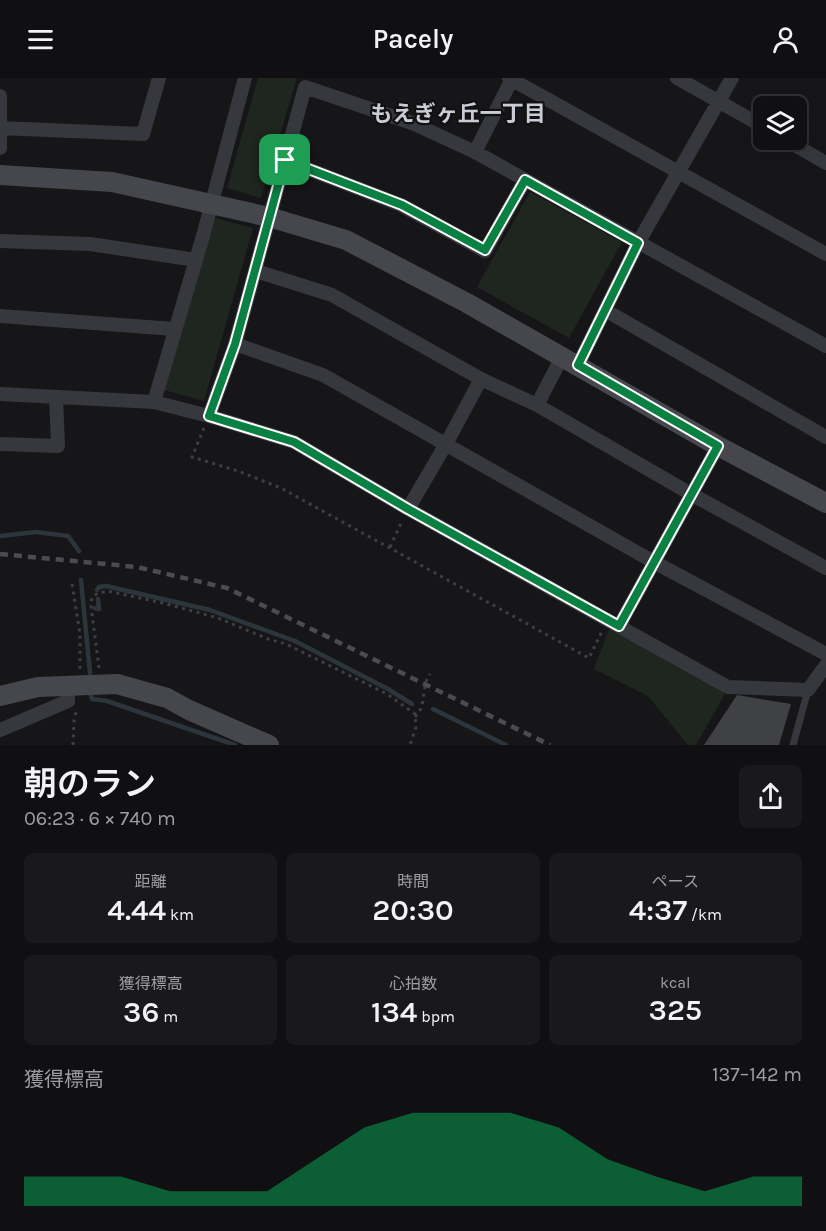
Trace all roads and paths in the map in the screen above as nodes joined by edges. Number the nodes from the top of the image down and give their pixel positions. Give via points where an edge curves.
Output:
1 (159, 78) edge
2 (245, 78) edge
3 (677, 78) edge
4 (732, 78) edge
5 (510, 79) edge
6 (0, 96) edge
7 (718, 101) junction
8 (753, 121) edge
9 (1, 128) edge
10 (0, 148) edge
11 (803, 150) edge
12 (475, 152) junction
13 (285, 160) junction
14 (826, 163) edge
15 (679, 171) junction
16 (0, 175) edge
17 (525, 180) junction
18 (212, 204) junction
19 (269, 217) junction
20 (0, 241) edge
21 (638, 243) junction
22 (826, 254) edge
23 (196, 260) junction
24 (256, 271) junction
25 (604, 310) junction
26 (0, 316) edge
27 (174, 329) junction
28 (235, 344) junction
29 (826, 346) edge
30 (570, 361) junction
31 (481, 379) junction
32 (0, 394) edge
33 (56, 397) junction
34 (154, 402) junction
35 (537, 405) junction
36 (209, 416) junction
37 (826, 436) edge
38 (0, 444) edge
39 (446, 444) junction
40 (718, 446) junction
41 (691, 494) junction
42 (826, 503) edge
43 (405, 515) junction
44 (390, 547) junction
45 (654, 562) junction
46 (826, 568) edge
47 (72, 584) dead end
48 (619, 626) junction
49 (603, 629) dead end
50 (826, 654) edge
51 (826, 664) edge
52 (430, 674) dead end
53 (79, 688) junction
54 (808, 690) junction
55 (0, 696) edge
56 (415, 717) junction
57 (0, 730) edge
58 (73, 745) edge
59 (269, 745) edge
60 (410, 745) edge
61 (793, 745) edge

1 - 9 street via 143,134
2 - 18 street
3 - 7 street
4 - 7 street
5 - 12 street
5 - 15 street
6 - 9 street
7 - 8 street
7 - 15 street
9 - 10 street
11 - 14 street
12 - 13 street via 412,123 305,87
12 - 17 street
13 - 17 street via 402,205 485,250
13 - 19 street
15 - 21 street
15 - 22 street
16 - 18 street via 112,182
17 - 21 street
18 - 19 street
18 - 23 street
19 - 24 street
19 - 30 street via 346,240
20 - 23 street via 90,244
21 - 25 street
21 - 29 street
23 - 27 street
24 - 28 street
24 - 31 street via 332,295
25 - 30 street
25 - 37 street
26 - 27 street
27 - 34 street
28 - 36 street
28 - 39 street via 322,375
30 - 35 street
30 - 40 street
31 - 35 street
31 - 39 street
32 - 33 street
33 - 34 street
33 - 38 street via 58,446
34 - 36 street
35 - 41 street
36 - 43 street via 294,442
36 - 44 path via 192,457 281,488
39 - 43 street
39 - 45 street
40 - 41 street
40 - 42 street
41 - 45 street
41 - 46 street
43 - 44 path
43 - 48 street
44 - 49 path via 589,658
45 - 48 street
45 - 50 street
47 - 53 path via 80,634
48 - 54 street via 728,687
51 - 54 street
52 - 56 path via 425,681 422,710
53 - 55 street via 38,687
53 - 56 path via 99,665 92,597 107,591 218,618 286,644 387,694
53 - 57 street via 68,702
53 - 58 path
53 - 59 street via 117,684 167,698
54 - 61 lane
56 - 60 path

